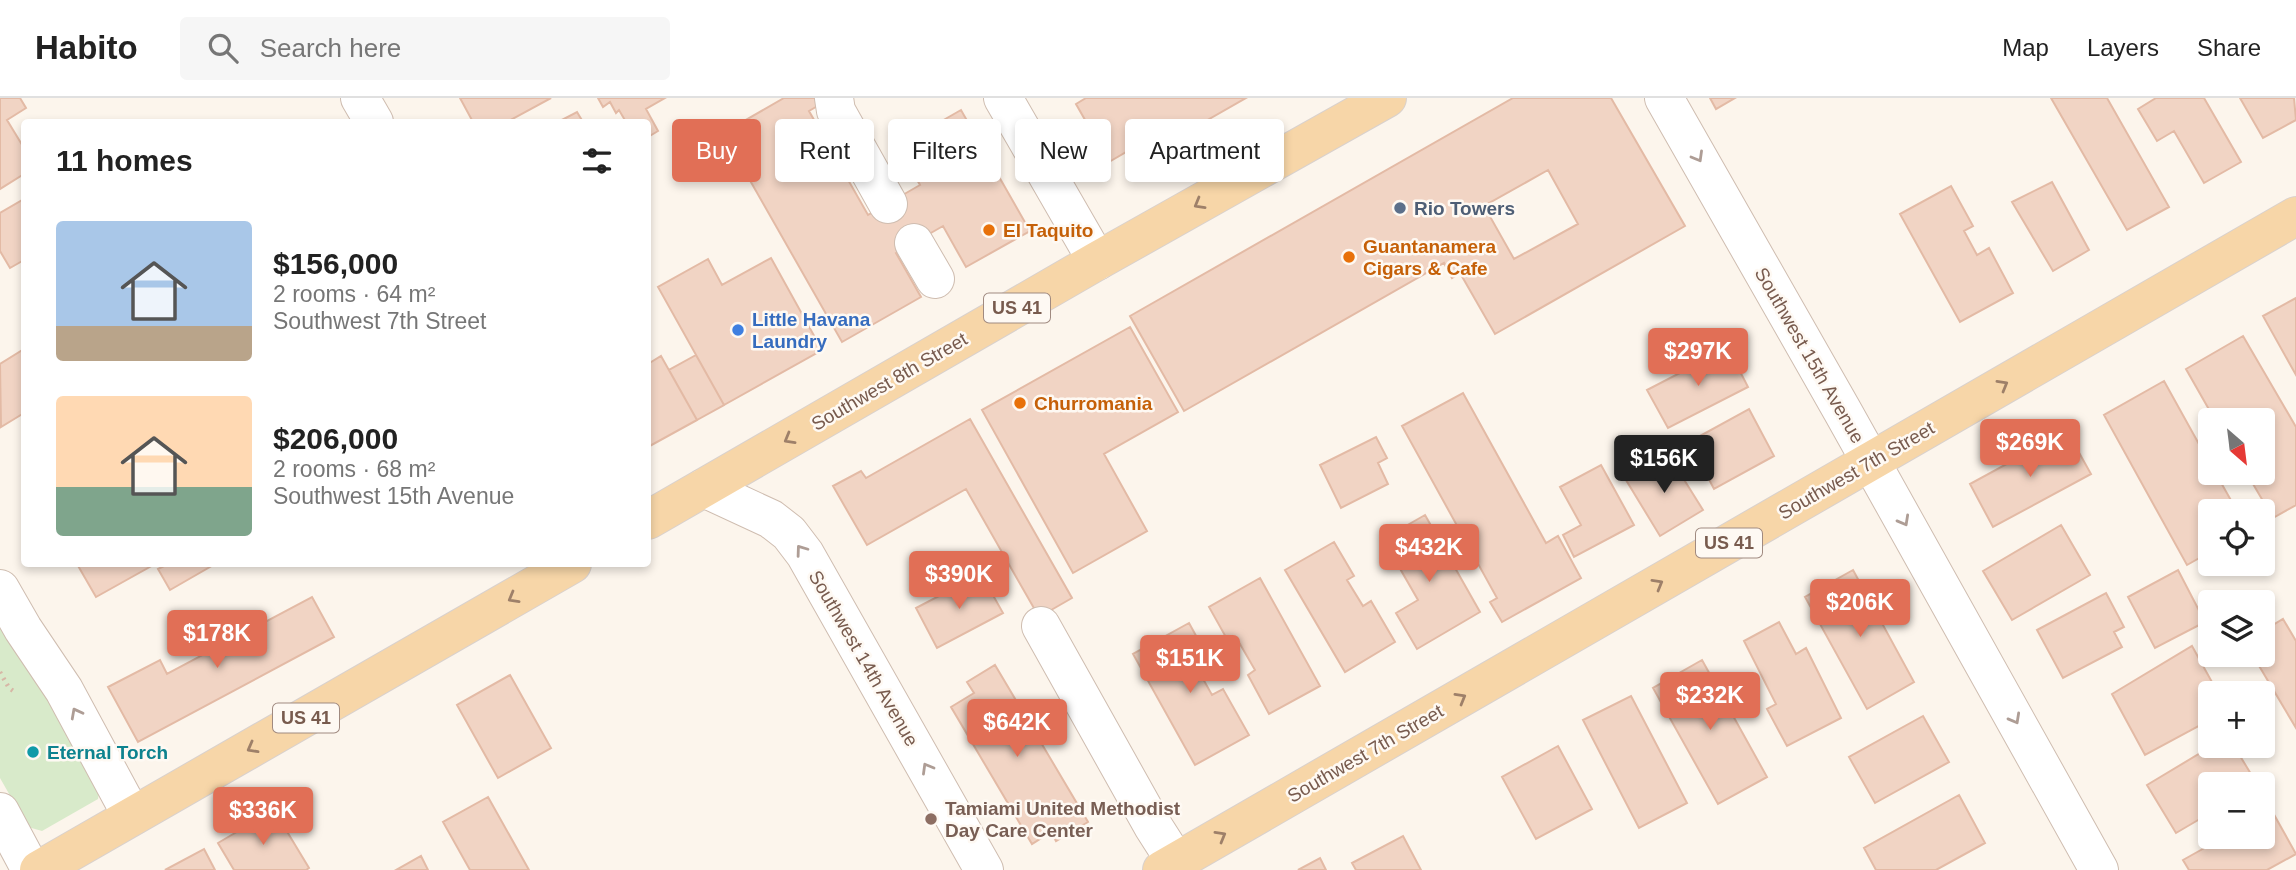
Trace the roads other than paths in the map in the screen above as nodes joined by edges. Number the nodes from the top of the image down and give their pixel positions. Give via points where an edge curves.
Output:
1 (360, 98) edge
2 (1664, 98) edge
3 (1010, 100) edge
4 (1379, 100) edge
5 (843, 102) edge
6 (372, 119) edge
7 (888, 204) dead end
8 (2296, 216) edge
9 (914, 243) dead end
10 (1097, 261) junction
11 (935, 279) dead end
12 (1871, 461) junction
13 (704, 488) junction
14 (651, 518) edge
15 (567, 567) edge
16 (0, 589) edge
17 (1041, 626) dead end
18 (0, 812) edge
19 (132, 816) junction
20 (1169, 866) edge
21 (31, 870) edge
22 (39, 870) edge
23 (984, 870) edge
24 (2099, 870) edge

1 - 6 street
2 -> 12 street, Southwest 15th Avenue
3 - 10 street
4 -> 10 main road, Southwest 8th Street / US 41
5 - 7 street
12 -> 8 main road, Southwest 7th Street / US 41
9 - 11 street
10 -> 13 main road, Southwest 8th Street / US 41
20 -> 12 main road, Southwest 7th Street / US 41
12 -> 24 street, Southwest 15th Avenue
13 - 14 main road, Southwest 8th Street / US 41
23 -> 13 street, Southwest 14th Avenue via 805,554 771,519
15 -> 19 main road, US 41
19 -> 16 street via 64,690
17 - 20 street via 1153,826
18 - 21 street
19 - 22 main road, US 41

